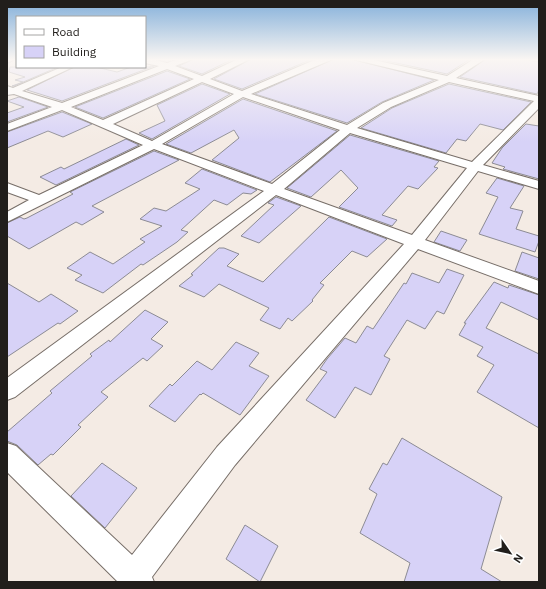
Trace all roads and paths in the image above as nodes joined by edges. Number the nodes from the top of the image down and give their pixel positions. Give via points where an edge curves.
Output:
1 (20, 86) edge
2 (115, 86) edge
3 (186, 86) edge
4 (222, 86) edge
5 (260, 86) edge
6 (430, 86) edge
7 (479, 86) edge
8 (9, 91) edge
9 (242, 94) junction
10 (539, 101) edge
11 (62, 107) junction
12 (104, 124) junction
13 (7, 128) edge
14 (348, 129) junction
15 (153, 145) junction
16 (476, 165) junction
17 (539, 185) edge
18 (7, 187) edge
19 (274, 190) junction
20 (40, 200) junction
21 (7, 218) edge
22 (414, 243) junction
23 (539, 288) edge
24 (7, 390) edge
25 (7, 455) edge
26 (136, 579) edge

1 - 8 street
2 - 11 street
3 - 12 street
4 - 9 street
5 - 9 street
6 - 14 street via 386,105
7 - 10 street
8 - 11 street
9 - 14 street
9 - 15 street
10 - 16 street
11 - 12 street
11 - 13 street
12 - 15 street
14 - 16 street
14 - 19 street
15 - 19 street
15 - 20 street
16 - 17 street
16 - 22 street
18 - 20 street
19 - 22 street
19 - 24 street
20 - 21 street
22 - 23 street
22 - 26 street via 226,456
25 - 26 street

